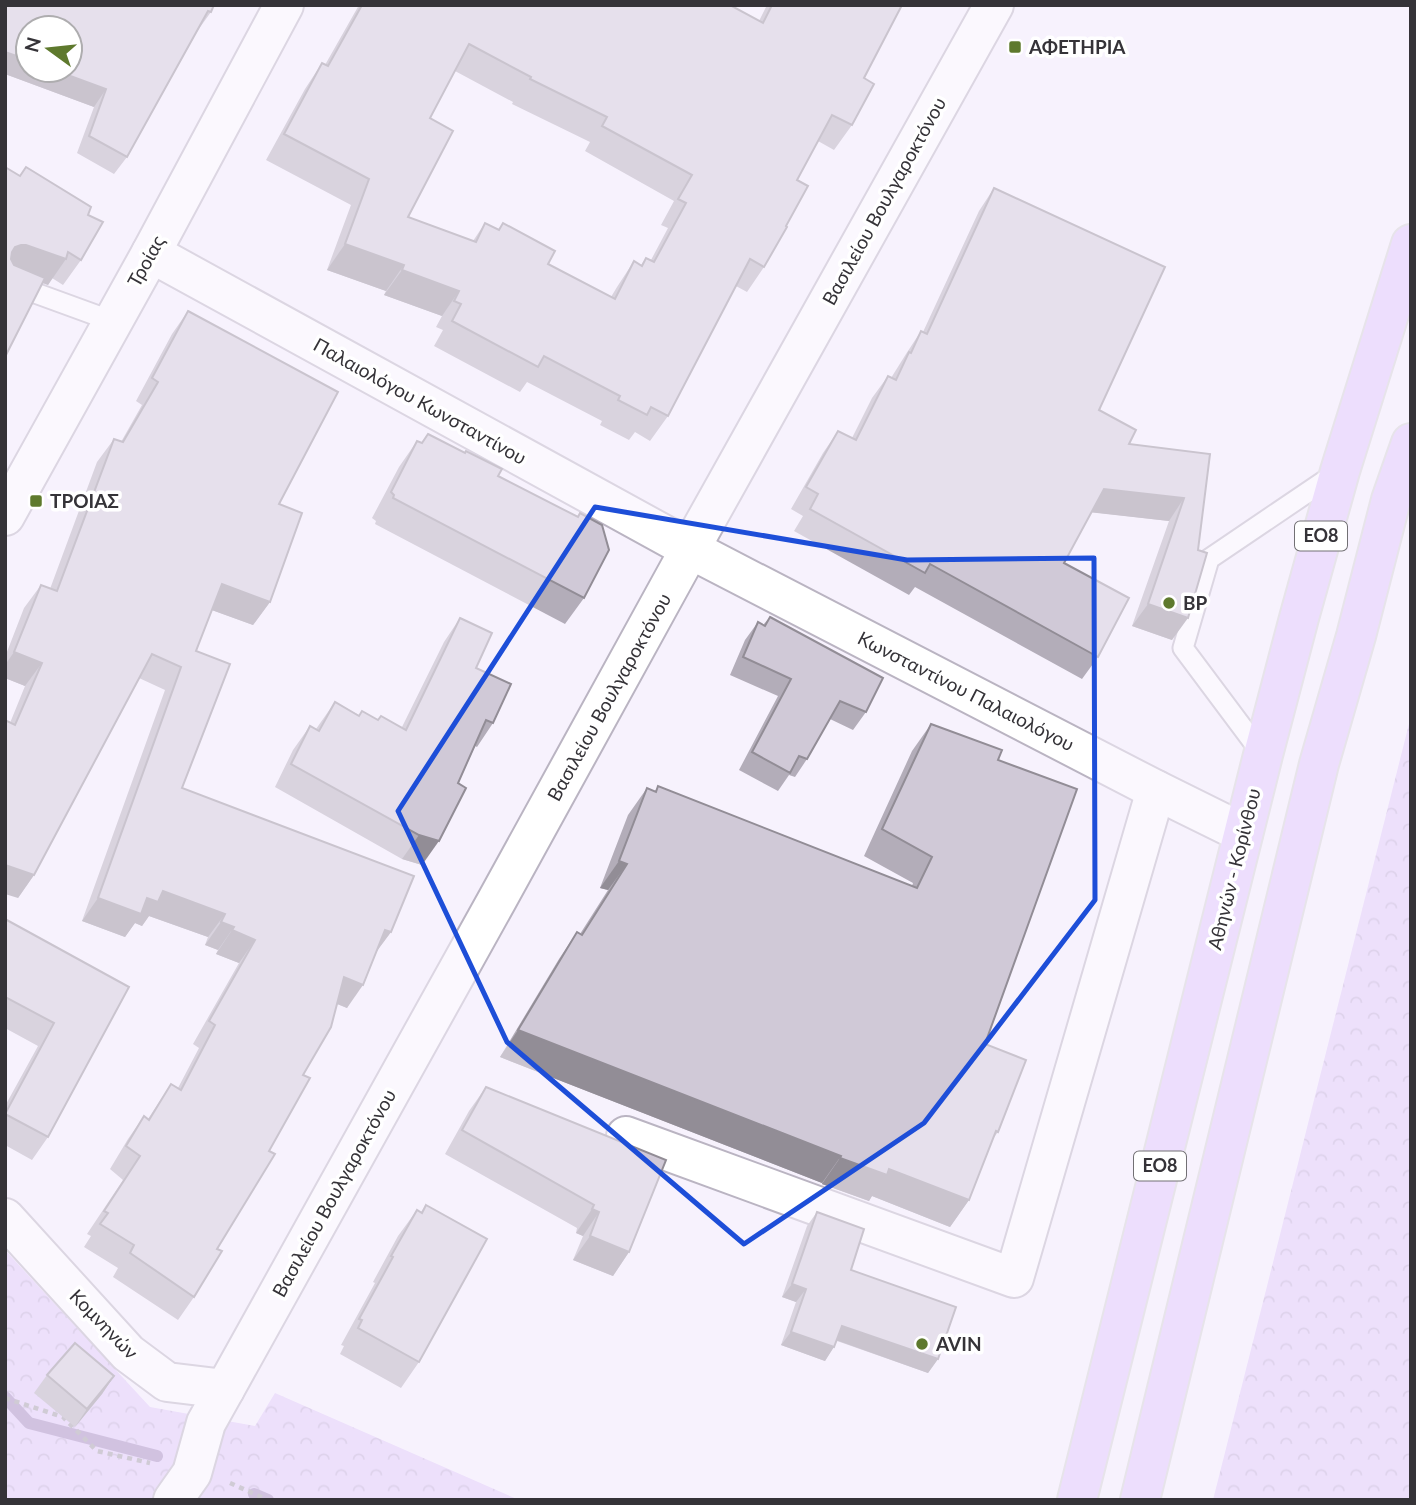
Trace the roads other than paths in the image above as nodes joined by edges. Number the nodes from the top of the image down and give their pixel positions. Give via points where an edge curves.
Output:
1 (284, 5) edge
2 (994, 5) edge
3 (1411, 244) edge
4 (151, 253) junction
5 (5, 282) edge
6 (112, 321) junction
7 (1411, 443) edge
8 (1340, 471) junction
9 (5, 516) edge
10 (690, 549) junction
11 (1263, 755) junction
12 (1156, 790) junction
13 (1243, 832) junction
14 (626, 1136) dead end
15 (5, 1218) edge
16 (225, 1389) junction
17 (183, 1486) edge
18 (1077, 1500) edge
19 (1140, 1500) edge

1 - 4 street, Τροίας
2 - 10 street, Βασιλείου Βουλγαροκτόνου
3 - 8 highway, Αθηνών - Κορίνθου / ΕΟ8
4 - 6 street, Τροίας
4 - 10 street, Παλαιολόγου Κωνσταντίνου
5 - 6 lane
6 - 9 street, Τροίας
7 - 19 highway via 1391,500 1319,764
8 - 11 highway, Αθηνών - Κορίνθου / ΕΟ8
8 - 11 lane via 1209,559 1183,648
10 - 12 street, Κωνσταντίνου Παλαιολόγου
10 - 16 street, Βασιλείου Βουλγαροκτόνου
11 - 13 highway, Αθηνών - Κορίνθου / ΕΟ8
12 - 13 street, Κωνσταντίνου Παλαιολόγου
12 - 14 street via 1014,1278
13 - 18 highway, Αθηνών - Κορίνθου / ΕΟ8
15 - 16 street, Κομνηνών via 128,1353 167,1382
16 - 17 street, Βασιλείου Βουλγαροκτόνου via 206,1423

